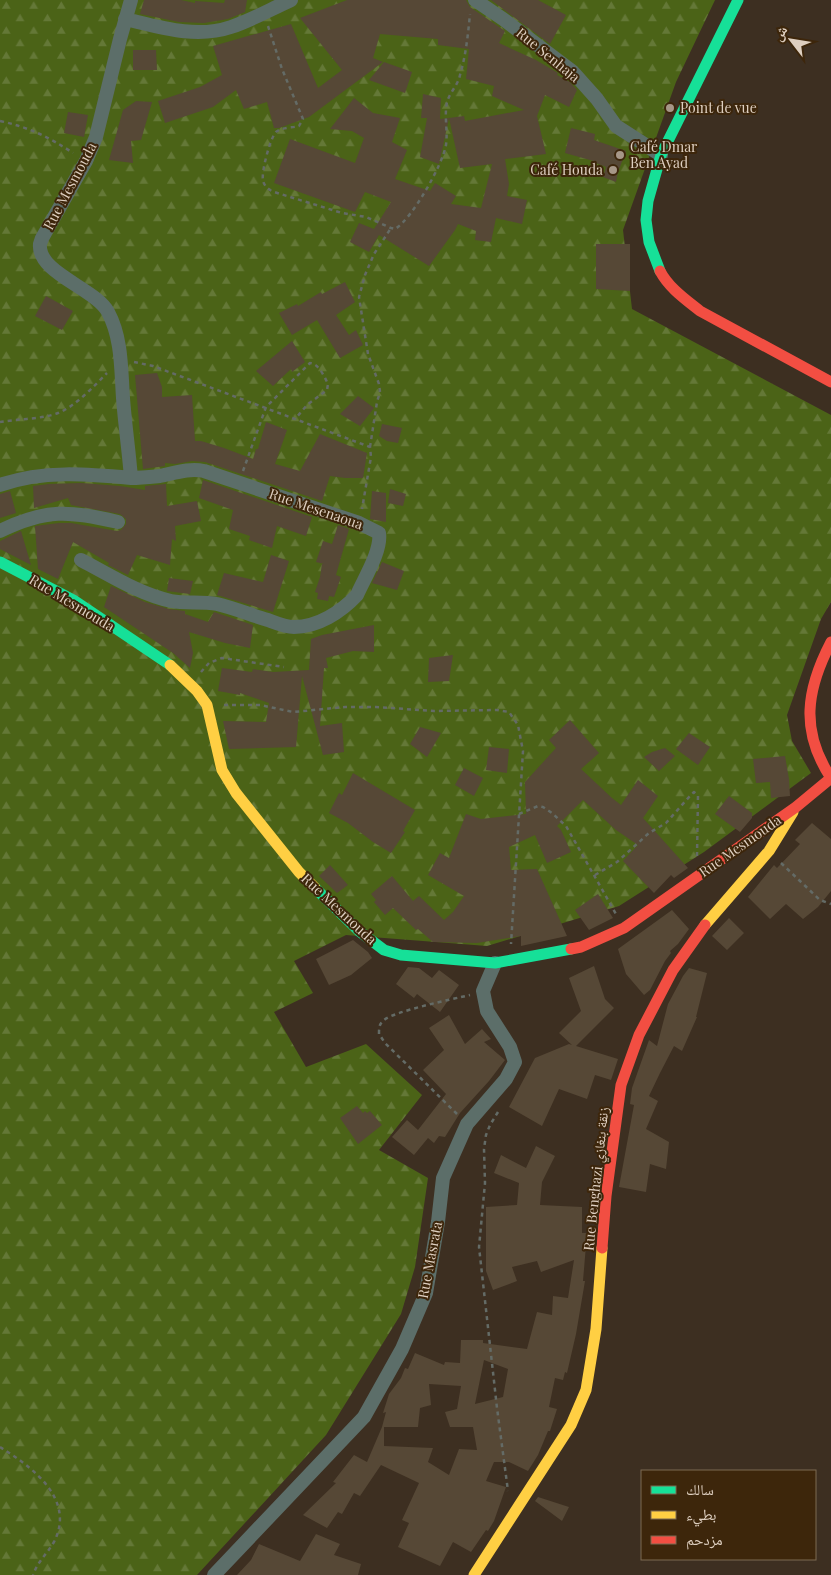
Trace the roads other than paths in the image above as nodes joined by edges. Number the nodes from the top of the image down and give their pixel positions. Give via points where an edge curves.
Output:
1 (131, 0) edge
2 (291, 0) edge
3 (738, 0) edge
4 (473, 5) edge
5 (125, 19) junction
6 (661, 155) junction
7 (831, 382) edge
8 (131, 478) junction
9 (0, 485) edge
10 (118, 522) dead end
11 (0, 531) edge
12 (81, 560) dead end
13 (0, 562) edge
14 (831, 642) edge
15 (831, 778) edge
16 (796, 807) junction
17 (496, 963) junction
18 (214, 1575) edge
19 (474, 1575) edge

1 - 5 street, Rue Mesmouda
2 - 5 street via 230,27 203,31 171,30
3 - 6 street
4 - 6 street, Rue Senhaja via 503,19 572,71 616,126
5 - 8 street, Rue Mesmouda via 96,137 40,243 42,256 50,266 96,298 114,325 122,362
6 - 7 street via 646,220 649,242 666,282 700,311
8 - 9 street via 49,475 18,478
8 - 12 street, Rue Mesenaoua via 195,469 359,523 375,530 380,538 357,595 341,610 320,622 293,627 214,604 188,604 147,594
10 - 11 street via 86,514 58,513 29,519
13 - 17 street, Rue Mesmouda via 75,601 166,662 189,684 207,705 222,770 236,793 299,872 359,931 384,950 401,955
14 - 15 street via 816,673 810,696 812,740 819,761
15 - 16 street, Rue Mesmouda
16 - 17 street, Rue Mesmouda via 624,928 580,947
16 - 19 street, Rue Benghazi زنقة بنغازي via 769,851 707,922 673,970 639,1035 621,1085 606,1196 596,1329 586,1390 571,1425
17 - 18 street, Rue Masrata via 483,992 486,1011 510,1047 515,1062 506,1078 467,1124 443,1178 426,1293 402,1349 364,1417

